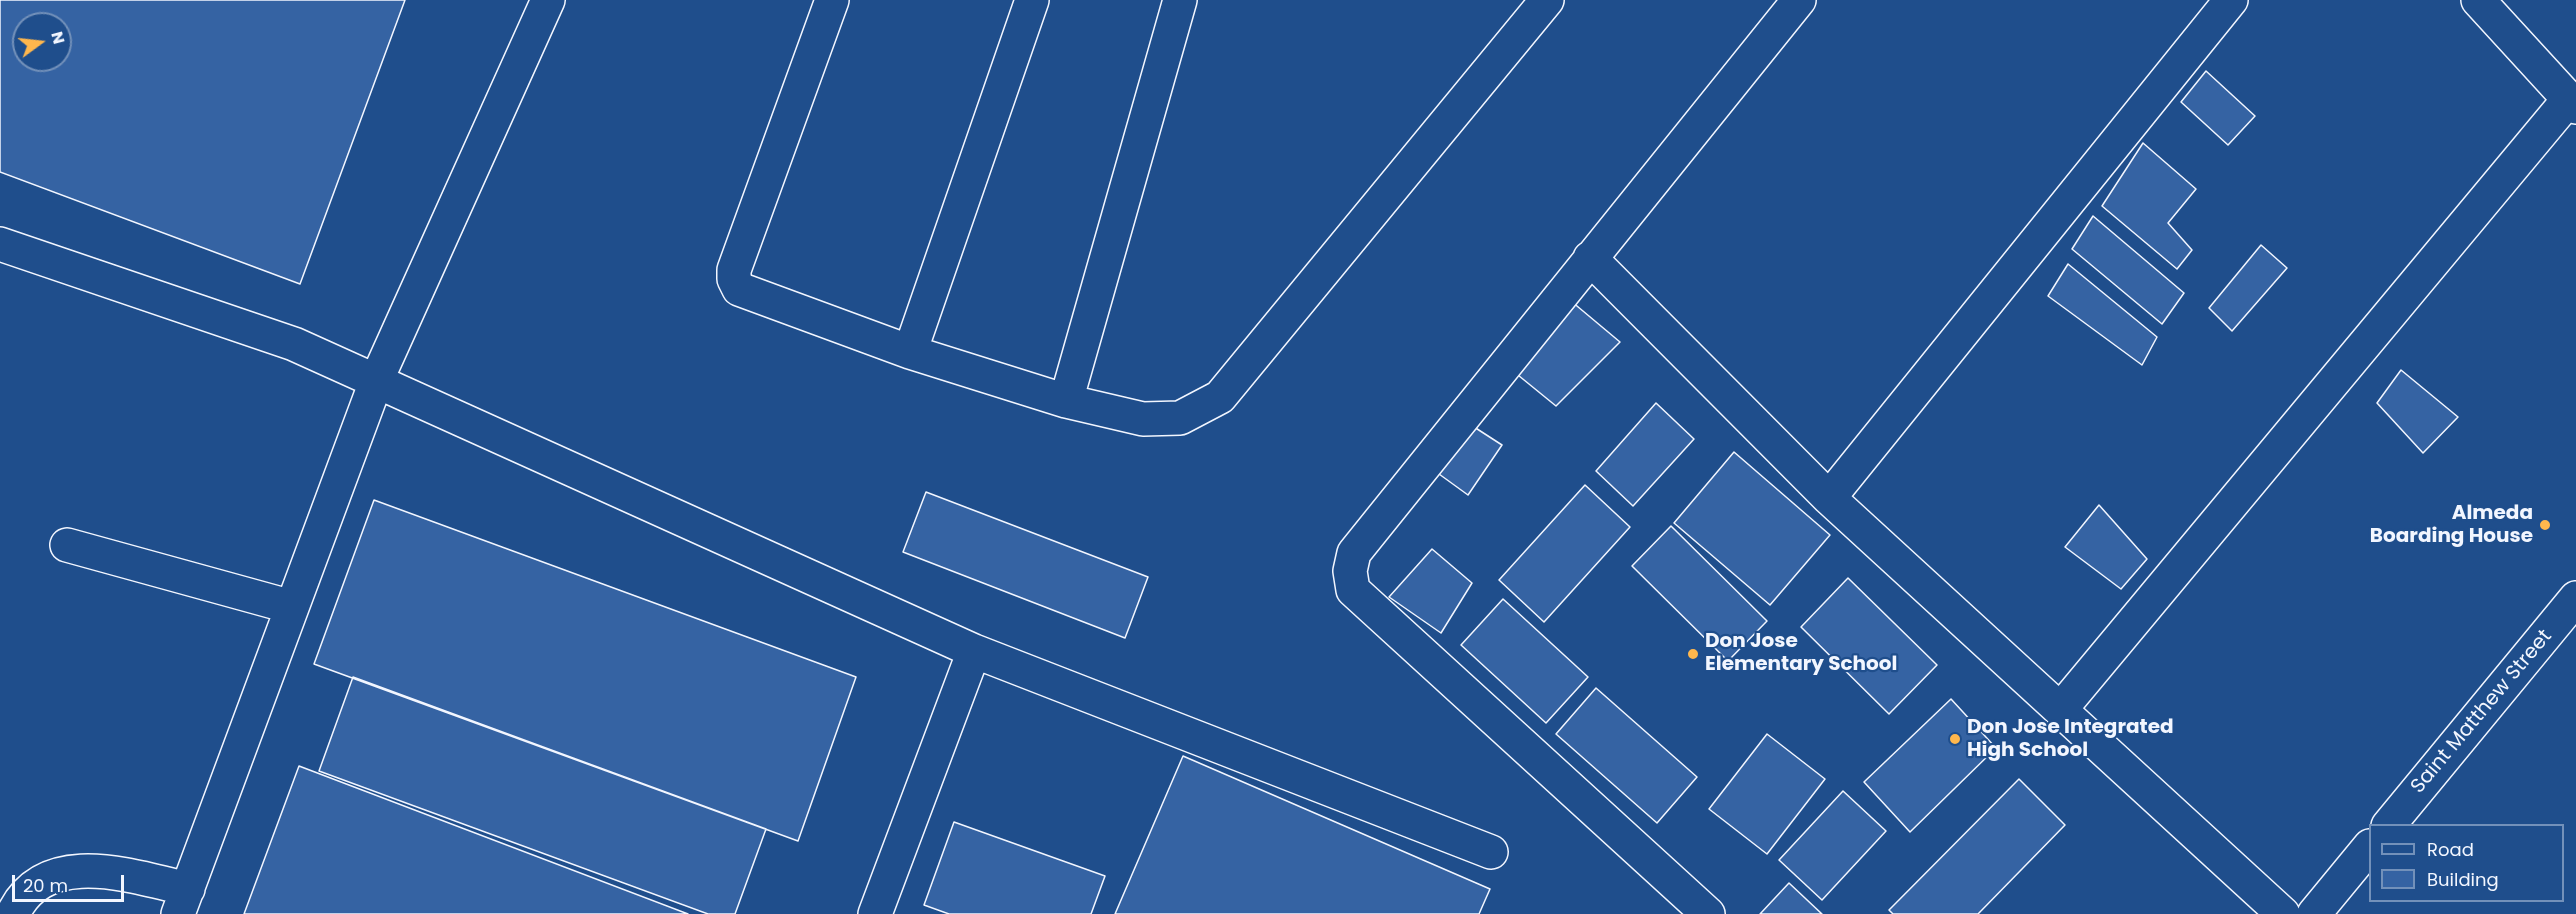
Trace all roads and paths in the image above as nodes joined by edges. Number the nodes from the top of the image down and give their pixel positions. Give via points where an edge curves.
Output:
1 (548, 0) edge
2 (832, 0) edge
3 (1032, 0) edge
4 (1180, 0) edge
5 (1547, 0) edge
6 (1799, 0) edge
7 (2231, 0) edge
8 (2478, 0) edge
9 (2572, 103) edge
10 (0, 244) edge
11 (1590, 258) junction
12 (910, 352) junction
13 (377, 379) junction
14 (1066, 401) junction
15 (1829, 498) junction
16 (67, 545) dead end
17 (2576, 598) edge
18 (292, 607) junction
19 (974, 651) junction
20 (2060, 710) junction
21 (2389, 824) edge
22 (2369, 847) edge
23 (1491, 852) dead end
24 (183, 902) edge
25 (13, 914) edge
26 (875, 914) edge
27 (1708, 914) edge
28 (2283, 914) edge
29 (2314, 914) edge

1 - 13 street
2 - 12 street via 734,279 739,289
3 - 12 street
4 - 14 street
5 - 14 street via 1220,396 1180,418 1143,419
6 - 11 street
7 - 15 street
8 - 9 street
9 - 20 street
10 - 13 street via 294,344
11 - 15 street
11 - 27 street via 1354,553 1350,571 1353,590
12 - 14 street
13 - 18 street
13 - 19 street
15 - 20 street
16 - 18 street
17 - 21 street, Saint Matthew Street
18 - 24 street
19 - 23 street
19 - 26 street
20 - 28 street
22 - 29 street
24 - 25 street via 108,870 88,870 35,884 22,895

